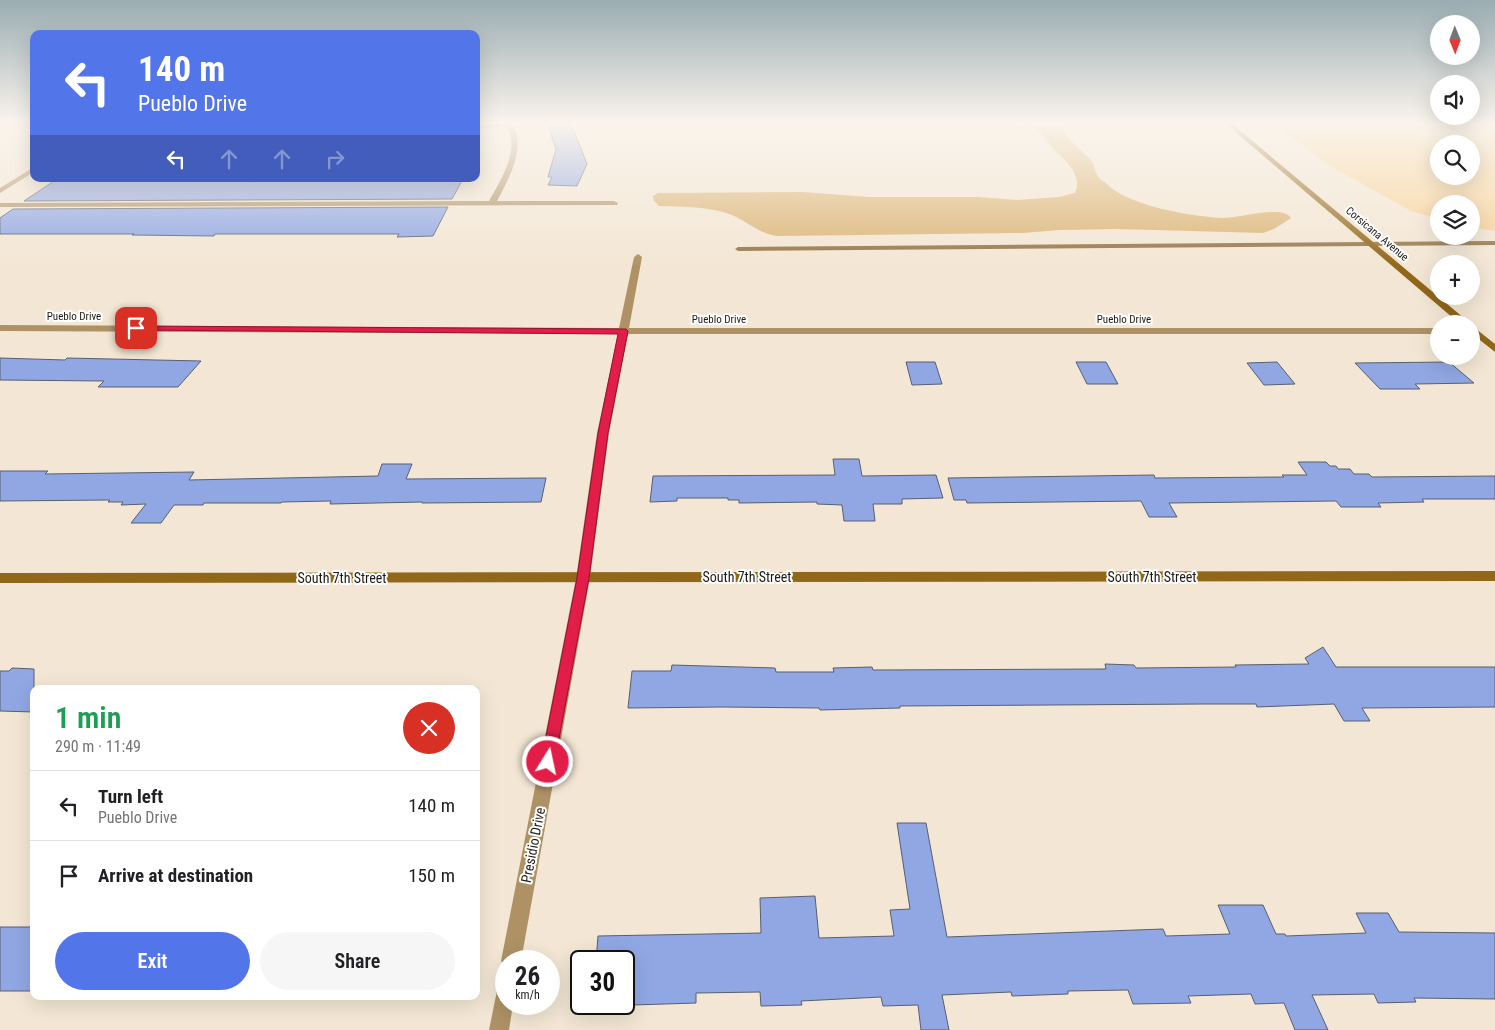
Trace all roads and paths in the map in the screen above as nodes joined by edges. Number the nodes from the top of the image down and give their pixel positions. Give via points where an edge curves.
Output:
1 (508, 171) edge
2 (1284, 171) edge
3 (30, 172) edge
4 (0, 191) edge
5 (492, 203) junction
6 (614, 203) dead end
7 (0, 205) edge
8 (638, 257) dead end
9 (1455, 315) edge
10 (0, 328) edge
11 (623, 331) junction
12 (1430, 332) edge
13 (1480, 337) edge
14 (1495, 349) edge
15 (1495, 576) edge
16 (0, 578) edge
17 (583, 578) junction
18 (513, 950) edge
19 (501, 1015) edge
20 (498, 1030) edge

1 - 5 street
2 - 9 main road, Corsicana Avenue
3 - 4 street
5 - 6 street
5 - 7 street
8 - 11 street, Presidio Drive
10 - 11 street, Pueblo Drive
11 - 12 street, Pueblo Drive
11 - 17 street, Presidio Drive via 603,433
13 - 14 main road
15 - 17 main road, South 7th Street
16 - 17 main road, South 7th Street
17 - 18 street, Presidio Drive
19 - 20 street

